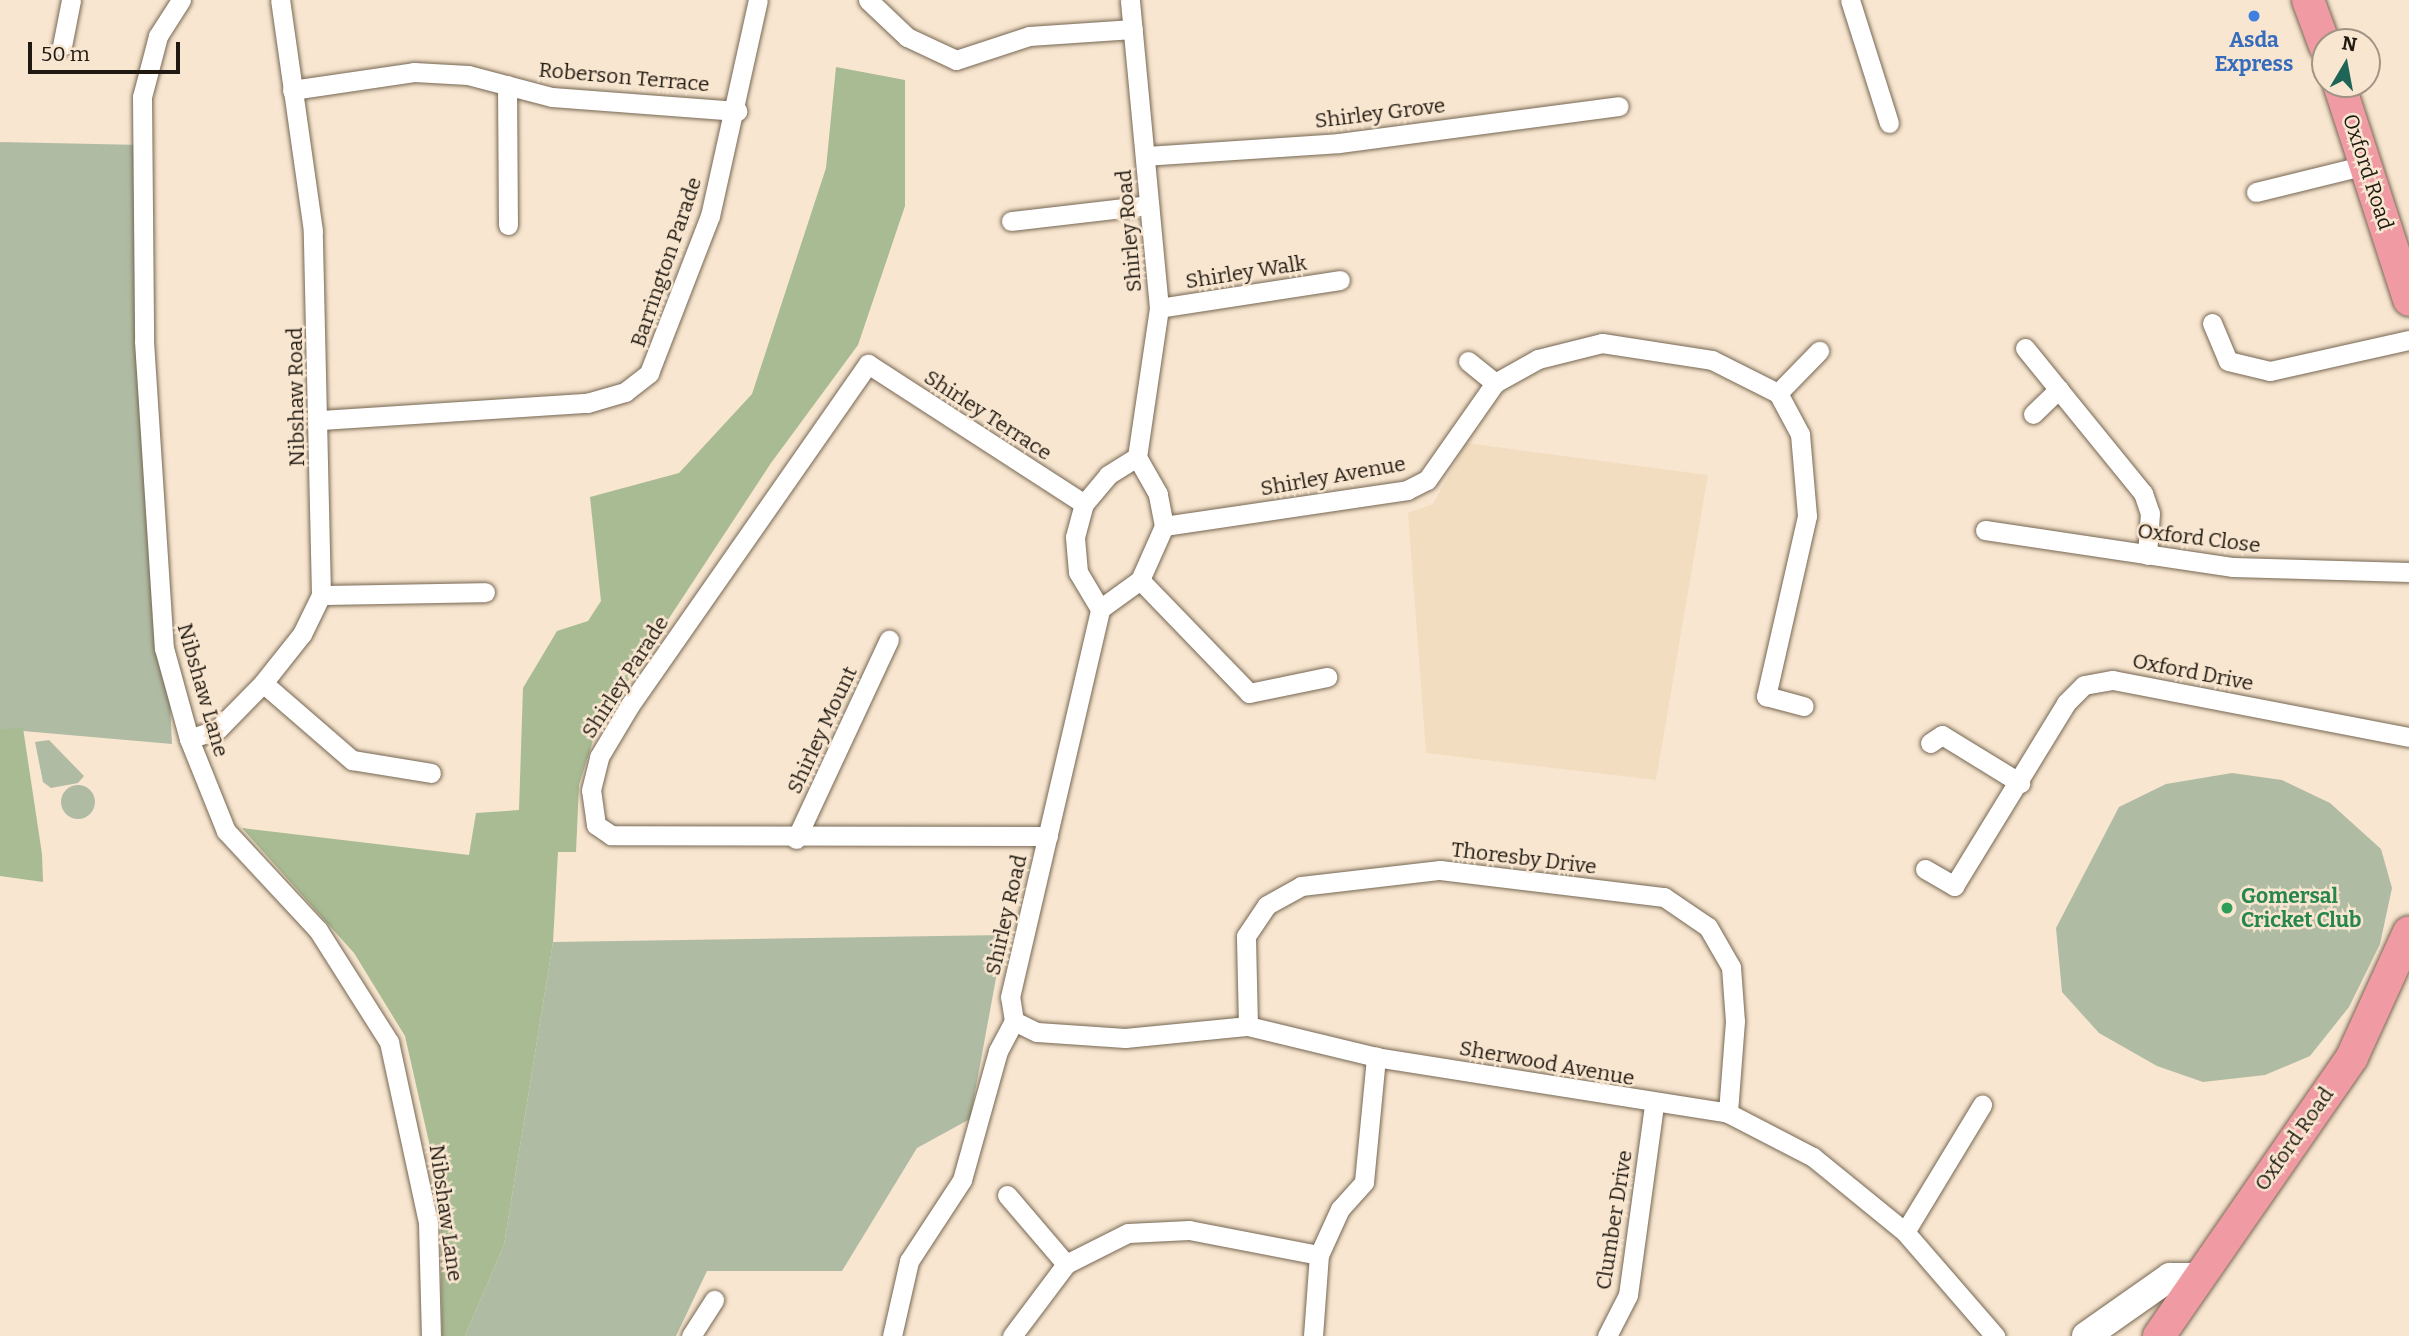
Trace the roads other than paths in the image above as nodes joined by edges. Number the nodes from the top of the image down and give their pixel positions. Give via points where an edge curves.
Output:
1 (71, 0) edge
2 (181, 0) edge
3 (280, 0) edge
4 (758, 0) edge
5 (868, 0) edge
6 (1130, 0) edge
7 (1850, 0) edge
8 (2308, 0) edge
9 (2318, 28) edge
10 (1133, 29) junction
11 (62, 46) dead end
12 (507, 85) junction
13 (292, 90) junction
14 (2344, 98) edge
15 (1619, 106) dead end
16 (737, 111) junction
17 (1889, 123) dead end
18 (1145, 156) junction
19 (2366, 165) junction
20 (2256, 192) dead end
21 (1149, 205) junction
22 (1011, 221) dead end
23 (508, 225) dead end
24 (1340, 281) dead end
25 (2409, 300) edge
26 (1159, 308) junction
27 (2212, 323) dead end
28 (2409, 340) edge
29 (2025, 348) dead end
30 (1819, 351) dead end
31 (1468, 361) dead end
32 (868, 364) joint
33 (1495, 383) junction
34 (2059, 389) junction
35 (1778, 393) junction
36 (2033, 414) dead end
37 (321, 419) junction
38 (1137, 457) junction
39 (1084, 504) junction
40 (1164, 526) junction
41 (1985, 530) dead end
42 (2147, 555) junction
43 (2409, 572) edge
44 (1140, 580) junction
45 (485, 592) dead end
46 (321, 595) junction
47 (1100, 609) junction
48 (889, 640) dead end
49 (1327, 677) dead end
50 (263, 683) junction
51 (1804, 706) dead end
52 (1938, 733) dead end
53 (2409, 737) edge
54 (189, 739) junction
55 (431, 773) dead end
56 (2020, 783) junction
57 (1048, 836) junction
58 (796, 839) junction
59 (1925, 869) dead end
60 (2409, 932) edge
61 (1014, 1021) junction
62 (1248, 1026) junction
63 (1376, 1057) junction
64 (1654, 1105) junction
65 (1982, 1105) dead end
66 (1728, 1113) junction
67 (1007, 1195) dead end
68 (1905, 1232) junction
69 (1319, 1255) junction
70 (1066, 1265) junction
71 (2195, 1277) junction
72 (713, 1300) dead end
73 (431, 1336) edge
74 (691, 1336) edge
75 (892, 1336) edge
76 (1012, 1336) edge
77 (1313, 1336) edge
78 (1607, 1336) edge
79 (1995, 1336) edge
80 (2086, 1336) edge
81 (2159, 1336) edge

1 - 11 street
2 - 54 street, Nibshaw Lane via 158,36 142,97 144,327 159,612
3 - 13 street, Nibshaw Road
4 - 16 street, Barrington Parade
5 - 10 street via 907,37 956,60 1029,36
6 - 10 street, Shirley Road
7 - 17 street
8 - 9 main road
10 - 18 street, Shirley Road
12 - 13 street, Roberson Terrace via 468,75 414,72
12 - 16 street, Roberson Terrace via 552,97
12 - 23 street, Roberson Terrace
13 - 37 street, Nibshaw Road via 313,231
14 - 19 main road, Oxford Road
15 - 18 street, Shirley Grove via 1339,143
16 - 37 street, Barrington Parade via 710,216 662,350 649,373 625,392 587,403
18 - 21 street, Shirley Road
19 - 20 street
19 - 25 main road, Oxford Road
21 - 22 street
21 - 26 street, Shirley Road
24 - 26 street, Shirley Walk
26 - 38 street, Shirley Road
27 - 28 street via 2228,361 2270,371
29 - 34 street
30 - 35 street
31 - 33 street
32 - 39 street, Shirley Terrace
32 - 58 street, Shirley Parade via 631,705 599,757 591,790 596,825 611,835
33 - 35 street, Shirley Avenue via 1538,359 1602,343 1712,360
33 - 40 street, Shirley Avenue via 1427,480 1407,490
34 - 36 street
34 - 42 street via 2143,493 2150,513
35 - 51 street via 1800,434 1807,516 1766,696
37 - 46 street, Nibshaw Road
38 - 39 street via 1108,475
38 - 40 street via 1158,494
39 - 47 street via 1075,537 1078,572
40 - 44 street
41 - 42 street, Oxford Close
42 - 43 street, Oxford Close via 2307,573
44 - 47 street
44 - 49 street via 1249,692
45 - 46 street
46 - 50 street, Nibshaw Road via 302,634
47 - 57 street, Shirley Road
48 - 58 street, Shirley Mount
50 - 54 street, Nibshaw Road via 218,729
50 - 55 street via 352,760
52 - 56 street
53 - 56 street, Oxford Drive via 2113,680 2084,685 2066,704
54 - 73 street, Nibshaw Lane via 226,831 318,930 389,1042 428,1223
56 - 59 street, Oxford Drive via 1954,886
57 - 58 street, Shirley Parade
57 - 61 street, Shirley Road via 1010,997
60 - 71 main road, Oxford Road via 2352,1057
61 - 62 street, Sherwood Avenue via 1037,1032 1125,1038
61 - 75 street via 998,1051 962,1180 909,1261
62 - 63 street, Sherwood Avenue
62 - 66 street, Thoresby Drive via 1246,936 1267,905 1301,886 1440,870 1664,897 1708,927 1731,967 1735,1021
63 - 64 street, Sherwood Avenue
63 - 69 street via 1364,1182 1340,1209
64 - 66 street, Sherwood Avenue
64 - 78 street, Clumber Drive via 1628,1295
65 - 68 street
66 - 68 street, Sherwood Avenue via 1813,1157
67 - 70 street
68 - 79 street, Sherwood Avenue
69 - 70 street via 1189,1230 1128,1233
69 - 77 street
70 - 76 street
71 - 80 street via 2170,1277
71 - 81 main road, Oxford Road
72 - 74 street

